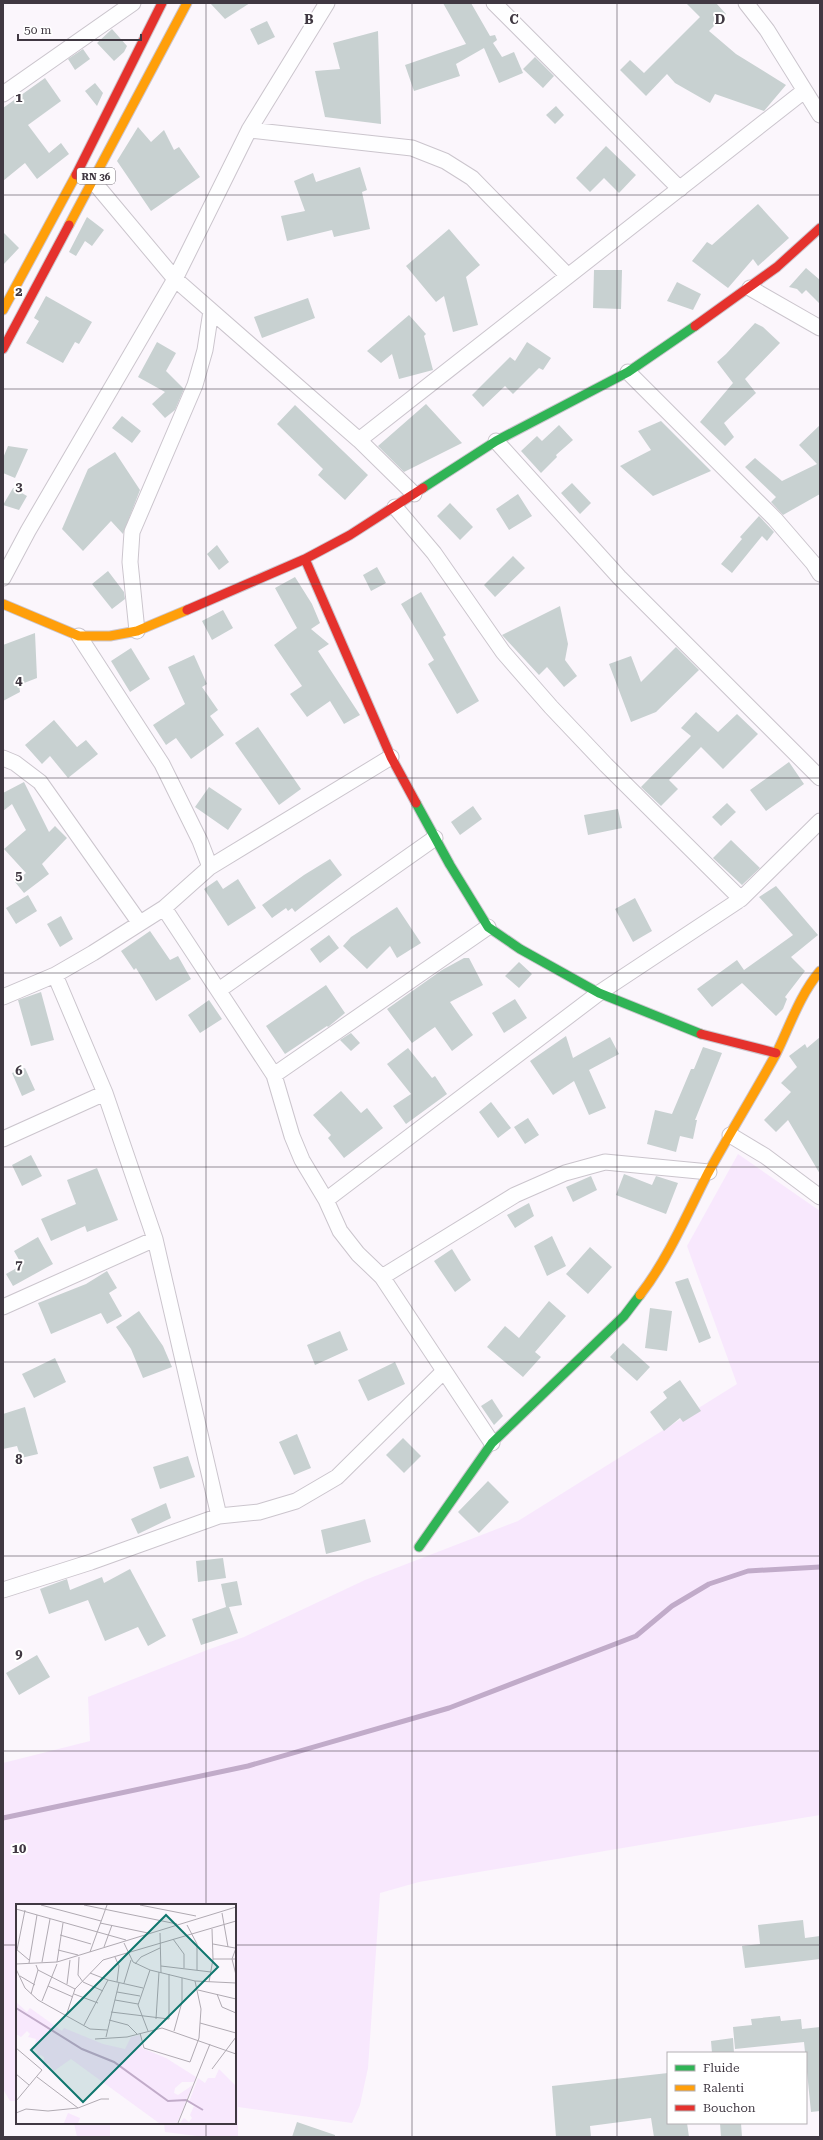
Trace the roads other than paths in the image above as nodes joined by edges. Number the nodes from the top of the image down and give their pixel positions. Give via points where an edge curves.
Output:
1 (133, 3) edge
2 (162, 3) edge
3 (187, 3) edge
4 (328, 3) edge
5 (494, 3) edge
6 (746, 3) edge
7 (804, 91) junction
8 (3, 94) edge
9 (820, 115) edge
10 (249, 130) junction
11 (93, 181) junction
12 (680, 189) junction
13 (820, 228) edge
14 (24, 271) junction
15 (568, 276) junction
16 (174, 279) junction
17 (3, 285) edge
18 (750, 288) junction
19 (3, 310) edge
20 (211, 311) junction
21 (820, 328) edge
22 (3, 349) edge
23 (628, 372) junction
24 (359, 440) junction
25 (496, 441) junction
26 (414, 494) junction
27 (395, 507) junction
28 (305, 560) junction
29 (820, 574) edge
30 (3, 578) edge
31 (3, 604) edge
32 (137, 631) junction
33 (79, 636) junction
34 (391, 756) junction
35 (3, 758) edge
36 (820, 778) edge
37 (820, 821) edge
38 (435, 838) junction
39 (210, 867) junction
40 (741, 899) junction
41 (164, 908) junction
42 (139, 922) junction
43 (488, 927) junction
44 (820, 971) edge
45 (55, 975) junction
46 (219, 990) junction
47 (600, 993) junction
48 (3, 997) edge
49 (776, 1053) junction
50 (274, 1075) junction
51 (105, 1094) junction
52 (730, 1135) junction
53 (3, 1139) edge
54 (709, 1172) junction
55 (820, 1197) edge
56 (326, 1200) junction
57 (155, 1239) junction
58 (382, 1277) junction
59 (3, 1307) edge
60 (444, 1371) junction
61 (492, 1443) junction
62 (219, 1516) junction
63 (419, 1547) dead end
64 (3, 1590) edge

1 - 8 street
2 - 14 street, RN 36 via 82,164
3 - 11 street, RN 36
4 - 10 street
5 - 12 street
6 - 7 street via 767,30
7 - 9 street
7 - 12 street
10 - 15 street via 412,148 446,161 472,178
10 - 16 street
11 - 16 street
11 - 22 street, RN 36
12 - 15 street
13 - 18 street
14 - 17 street
14 - 19 street, RN 36
15 - 24 street
16 - 20 street
16 - 30 street
18 - 21 street
18 - 23 street
20 - 24 street
20 - 32 street via 205,350 195,385 132,532 130,562
23 - 25 street
23 - 29 street via 775,519
24 - 26 street
25 - 26 street
25 - 36 street via 619,577
26 - 27 street
27 - 28 street
27 - 40 street via 434,553 504,652 551,707
28 - 32 street
28 - 34 street
31 - 33 street
32 - 33 street via 110,636
33 - 39 street via 162,764
34 - 38 street
34 - 39 street
35 - 42 street via 22,767 40,782
37 - 40 street
38 - 43 street
38 - 46 street
39 - 41 street
40 - 47 street
41 - 42 street
41 - 46 street
42 - 45 street
43 - 47 street via 520,949
43 - 50 street
44 - 49 street via 797,1006
45 - 48 street
45 - 51 street
46 - 50 street
47 - 49 street via 703,1035
47 - 56 street
49 - 52 street
50 - 56 street via 292,1136 302,1160
51 - 53 street
51 - 57 street
52 - 54 street
52 - 55 street via 765,1156
54 - 58 street via 605,1162 565,1173 515,1195
54 - 61 street via 655,1276 624,1316
56 - 58 street via 340,1231 358,1254
57 - 59 street
57 - 62 street
58 - 60 street
60 - 61 street
60 - 62 street via 337,1477 296,1501 259,1512
61 - 63 street
62 - 64 street via 91,1562

